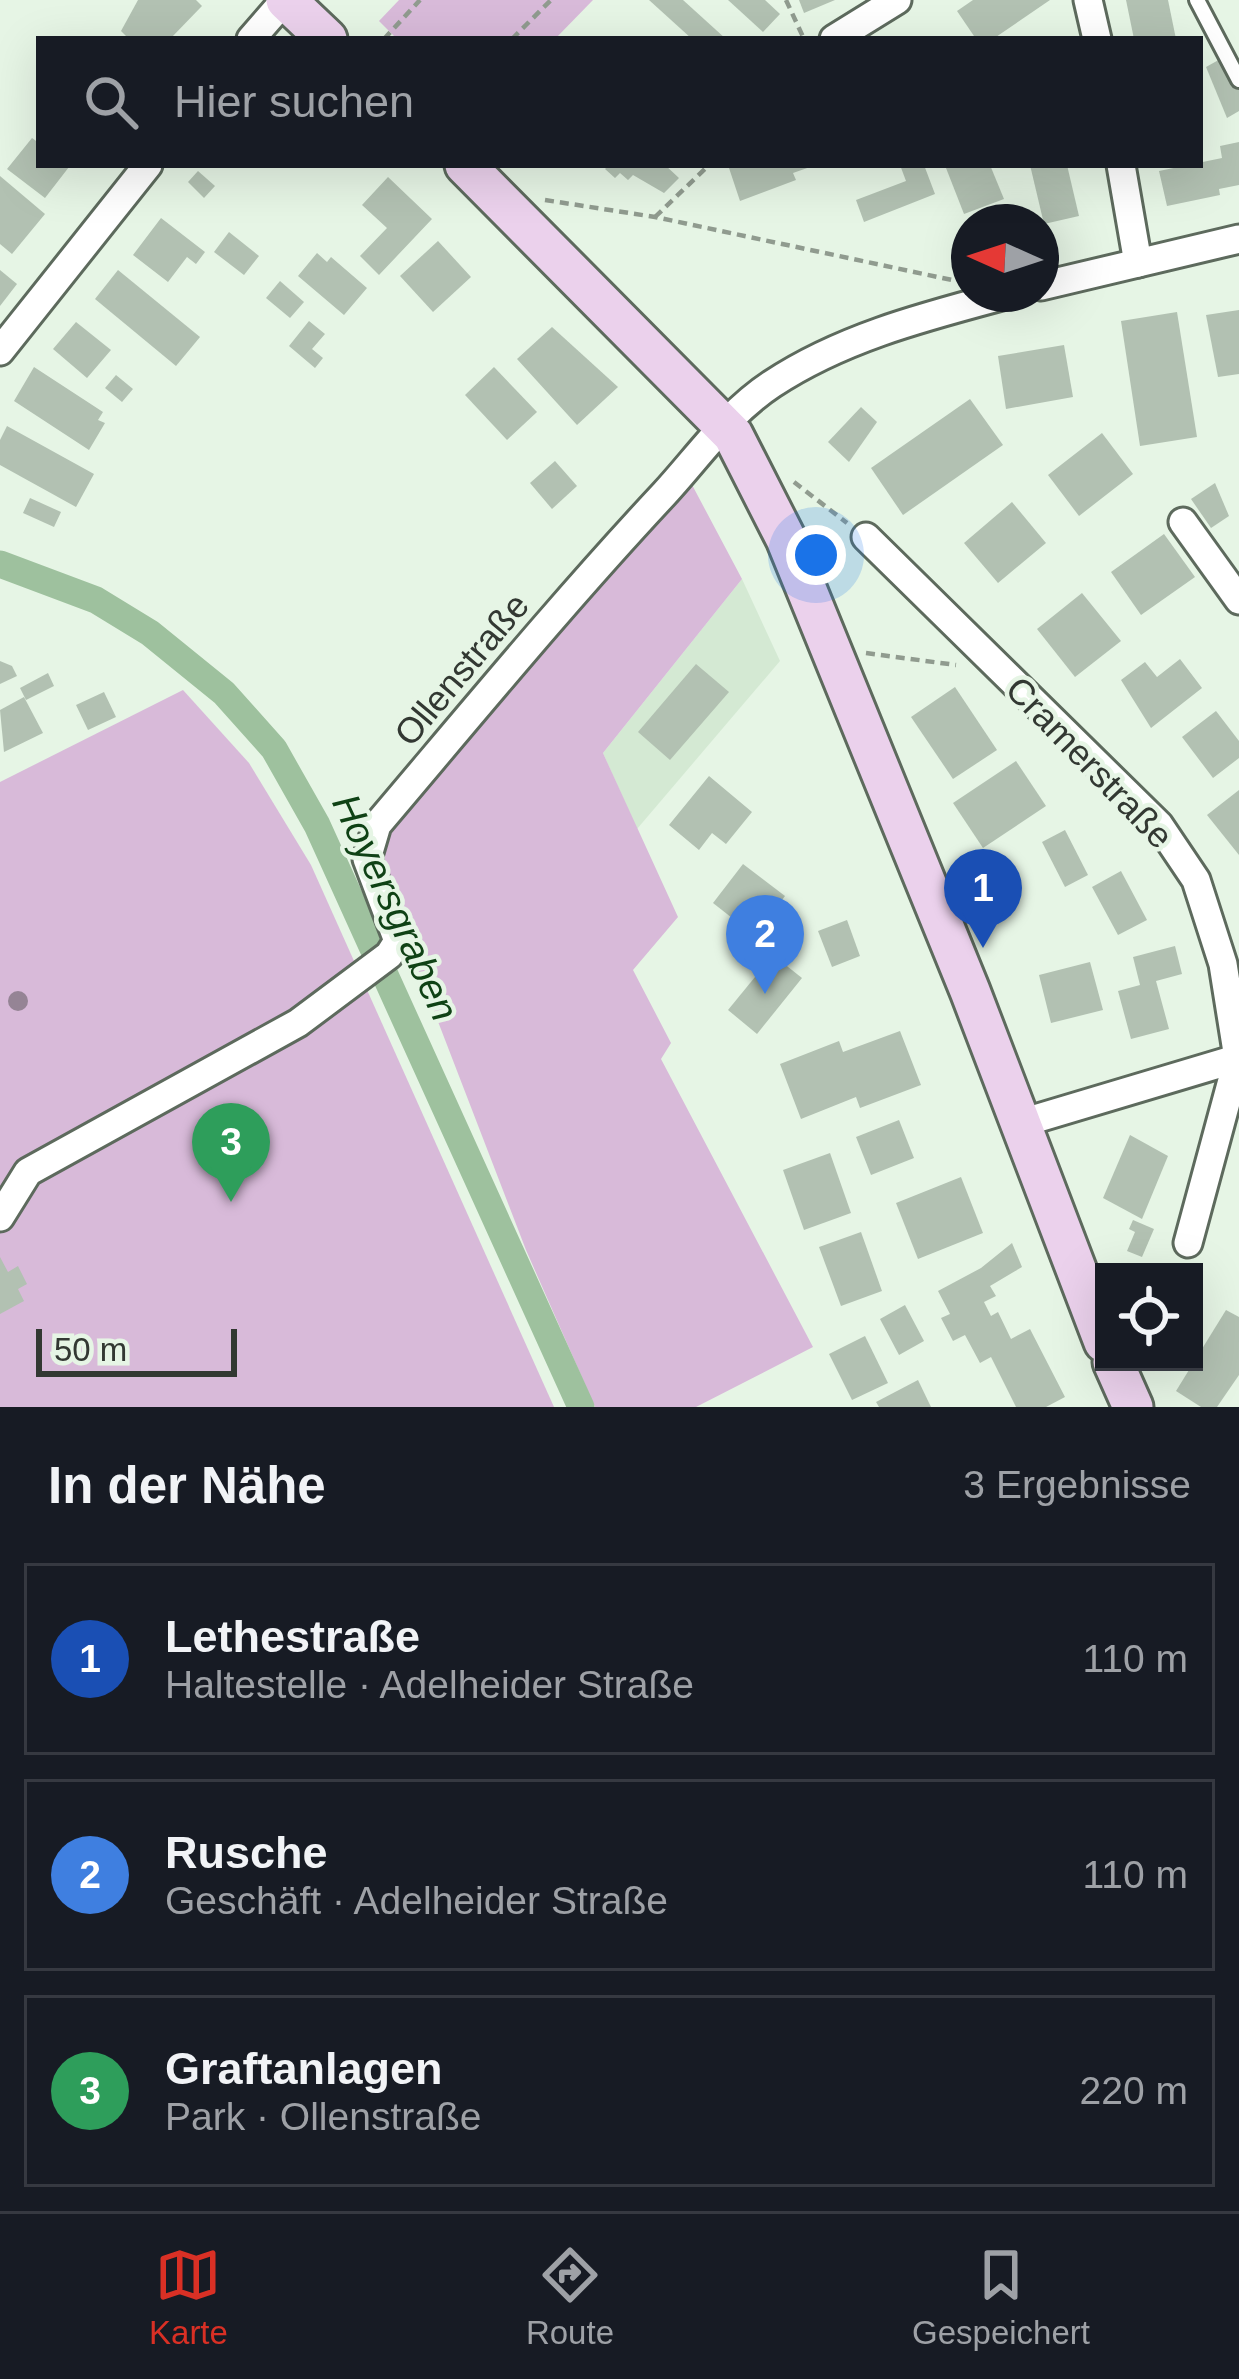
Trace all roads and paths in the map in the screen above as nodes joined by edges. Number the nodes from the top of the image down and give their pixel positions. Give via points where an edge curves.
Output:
1 (286, 0) edge
2 (421, 0) edge
3 (551, 0) edge
4 (786, 0) edge
5 (897, 0) edge
6 (1088, 0) edge
7 (1197, 0) edge
8 (254, 36) edge
9 (323, 36) edge
10 (387, 36) edge
11 (515, 36) edge
12 (803, 36) edge
13 (839, 36) edge
14 (1096, 36) edge
15 (1239, 80) edge
16 (146, 168) edge
17 (468, 168) edge
18 (706, 168) edge
19 (1122, 168) edge
20 (503, 198) junction
21 (655, 217) junction
22 (1239, 239) edge
23 (1138, 262) junction
24 (951, 281) edge
25 (1059, 282) edge
26 (951, 309) edge
27 (0, 350) edge
28 (724, 423) junction
29 (784, 475) dead end
30 (1183, 522) dead end
31 (866, 537) joint
32 (1239, 600) edge
33 (830, 649) junction
34 (1001, 669) junction
35 (1239, 1058) edge
36 (1018, 1124) junction
37 (0, 1217) edge
38 (1188, 1243) dead end
39 (1095, 1319) edge
40 (1117, 1371) edge
41 (1133, 1407) edge

1 - 8 street
1 - 9 main road
2 - 10 path
3 - 11 path
4 - 12 path
5 - 13 street
6 - 14 street
7 - 15 lane
16 - 27 street
17 - 20 main road
18 - 21 path
19 - 23 street
20 - 21 path
20 - 28 main road
21 - 24 path
22 - 23 street
23 - 25 street
26 - 28 street via 825,353
28 - 33 main road via 786,539
28 - 37 street, Ollenstraße via 377,825 367,859 398,941 389,955 298,1023 28,1172
29 - 31 path
30 - 32 street
31 - 34 street, Cramerstraße
33 - 34 path
33 - 36 main road
34 - 35 street, Cramerstraße via 1159,825 1196,880 1223,964
35 - 36 street
35 - 38 street, Cramerstraße
36 - 39 main road
40 - 41 main road

